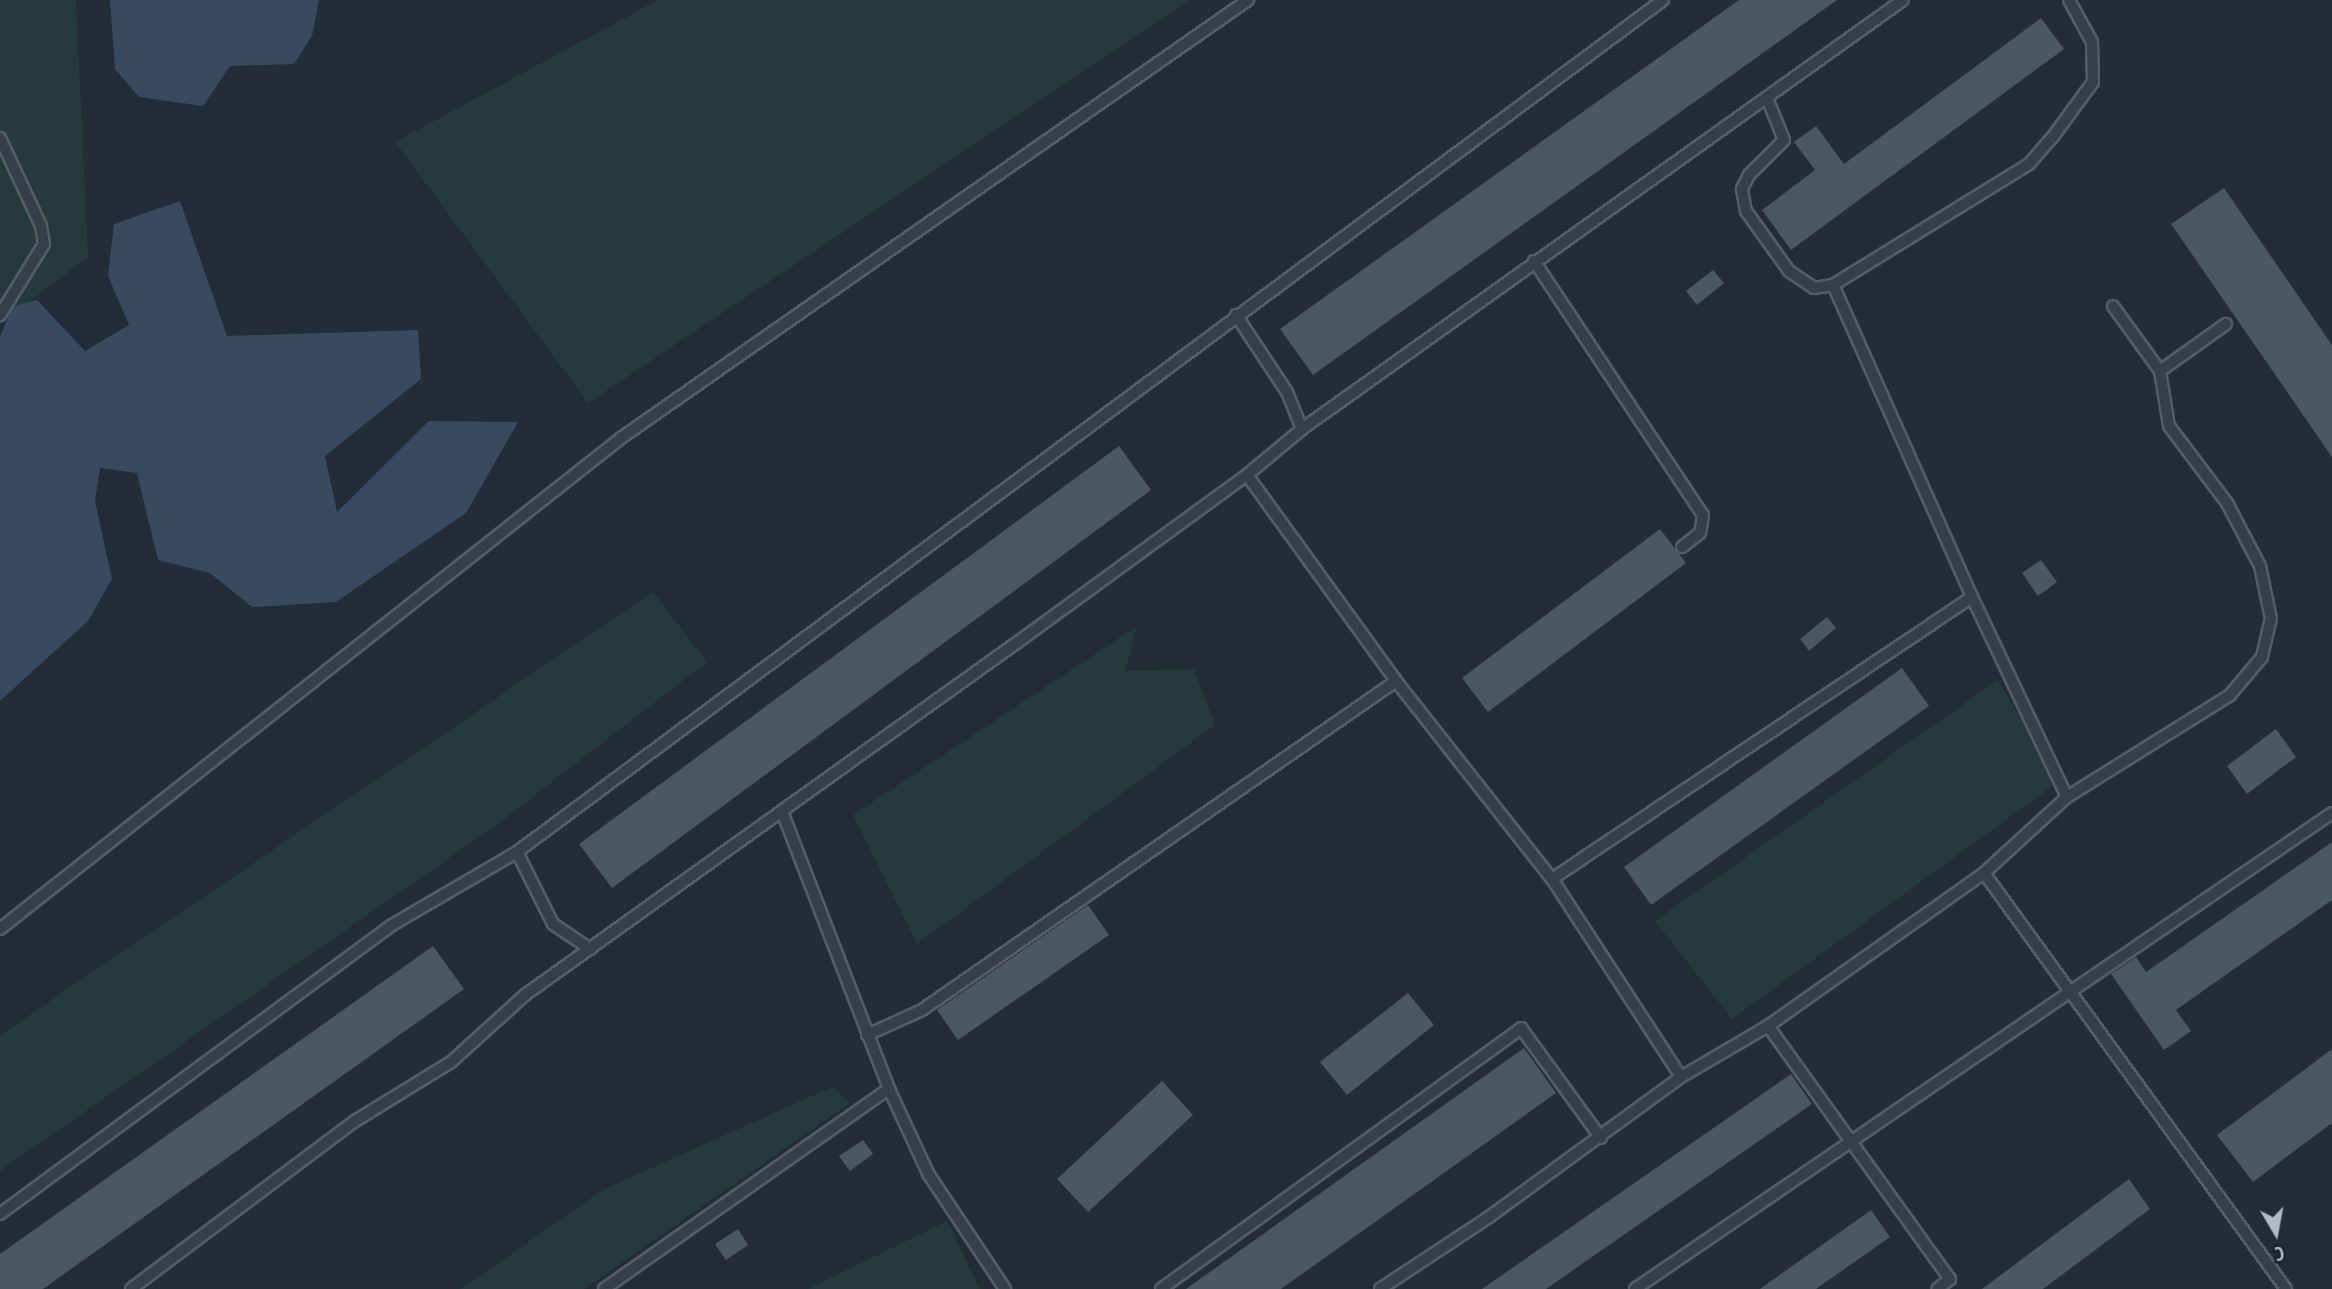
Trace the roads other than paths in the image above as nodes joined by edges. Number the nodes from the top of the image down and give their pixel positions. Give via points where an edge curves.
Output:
1 (1248, 0) edge
2 (1663, 0) edge
3 (1903, 0) edge
4 (2069, 0) edge
5 (1767, 98) junction
6 (0, 138) edge
7 (1534, 261) junction
8 (1833, 285) junction
9 (2113, 306) dead end
10 (0, 315) edge
11 (1236, 315) junction
12 (2226, 324) dead end
13 (2160, 371) junction
14 (1301, 429) junction
15 (1247, 475) junction
16 (1682, 547) dead end
17 (1972, 597) junction
18 (1396, 681) junction
19 (2067, 797) junction
20 (2332, 813) edge
21 (783, 814) junction
22 (517, 852) junction
23 (1984, 873) junction
24 (1552, 879) junction
25 (0, 929) edge
26 (590, 949) junction
27 (2073, 989) junction
28 (1768, 1026) junction
29 (867, 1035) junction
30 (1681, 1077) junction
31 (889, 1089) junction
32 (1601, 1138) junction
33 (1849, 1139) junction
34 (0, 1214) edge
35 (131, 1289) edge
36 (604, 1289) edge
37 (1005, 1289) edge
38 (1161, 1289) edge
39 (1380, 1289) edge
40 (1635, 1289) edge
41 (1937, 1289) edge
42 (2286, 1289) edge

1 - 25 lane via 621,438
2 - 11 lane
3 - 5 lane
4 - 8 lane via 2092,42 2093,82 2052,138 2029,164
5 - 7 lane
5 - 8 lane via 1783,140 1742,188 1746,211 1789,271 1814,288
6 - 10 lane via 41,226 44,244
7 - 14 lane
7 - 16 lane via 1703,515 1700,533
8 - 17 lane
9 - 13 lane
11 - 14 lane via 1287,393
11 - 22 lane
12 - 13 lane
13 - 19 lane via 2169,426 2227,503 2255,556 2271,619 2262,657 2230,695
14 - 15 lane
15 - 18 lane
15 - 21 lane
17 - 19 lane
17 - 24 lane
18 - 24 lane
18 - 29 lane via 922,1010
19 - 23 lane
20 - 27 lane
21 - 26 lane
21 - 29 lane
22 - 26 lane via 554,924
22 - 34 lane via 392,925
23 - 27 lane
23 - 28 lane
24 - 30 lane
26 - 35 lane via 525,995 451,1062 355,1121
27 - 33 lane
27 - 42 lane
28 - 30 lane
28 - 33 lane
29 - 31 lane
30 - 32 lane
31 - 36 lane
31 - 37 lane via 929,1175
32 - 38 lane via 1521,1028
32 - 39 lane
33 - 40 lane
33 - 41 lane via 1950,1279

